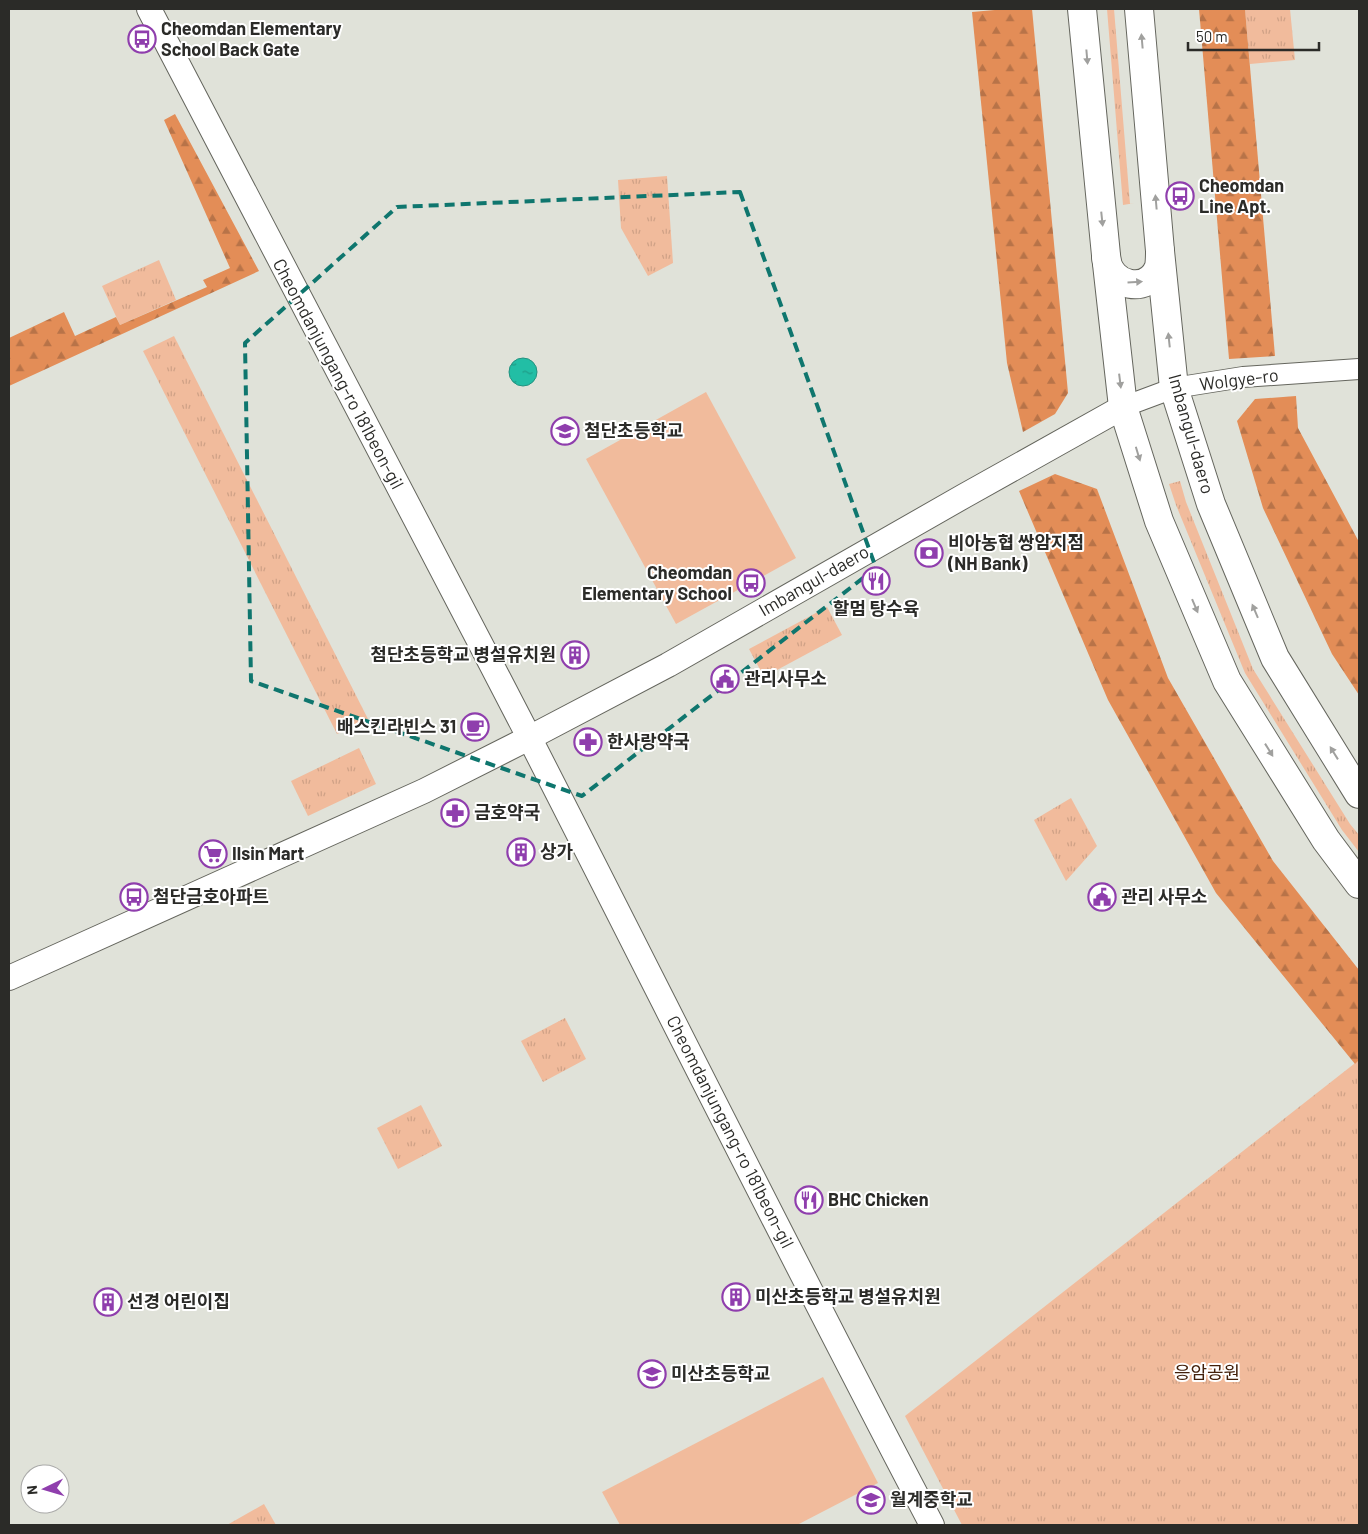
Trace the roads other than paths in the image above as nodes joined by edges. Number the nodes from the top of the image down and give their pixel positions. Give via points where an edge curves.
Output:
1 (149, 9) edge
2 (1082, 9) edge
3 (1139, 9) edge
4 (1160, 251) junction
5 (1106, 255) junction
6 (1359, 369) edge
7 (1174, 388) junction
8 (1123, 408) junction
9 (529, 738) junction
10 (1359, 794) edge
11 (1359, 884) edge
12 (9, 978) edge
13 (932, 1525) edge

1 - 9 street, Cheomdanjungang-ro 181beon-gil
2 -> 5 main road
4 -> 3 main road, Imbangul-daero
5 -> 4 main road via 1107,264 1116,278 1133,284 1142,283 1156,273 1160,265
7 -> 4 main road, Imbangul-daero
5 -> 8 main road
6 - 7 street, Wolgye-ro via 1243,377
7 - 8 street, Wolgye-ro
10 -> 7 main road, Imbangul-daero via 1275,658 1211,504
8 - 9 street, Imbangul-daero via 668,665
8 -> 11 main road via 1159,522 1227,681 1326,840
9 - 12 street via 424,791
9 - 13 street, Cheomdanjungang-ro 181beon-gil

